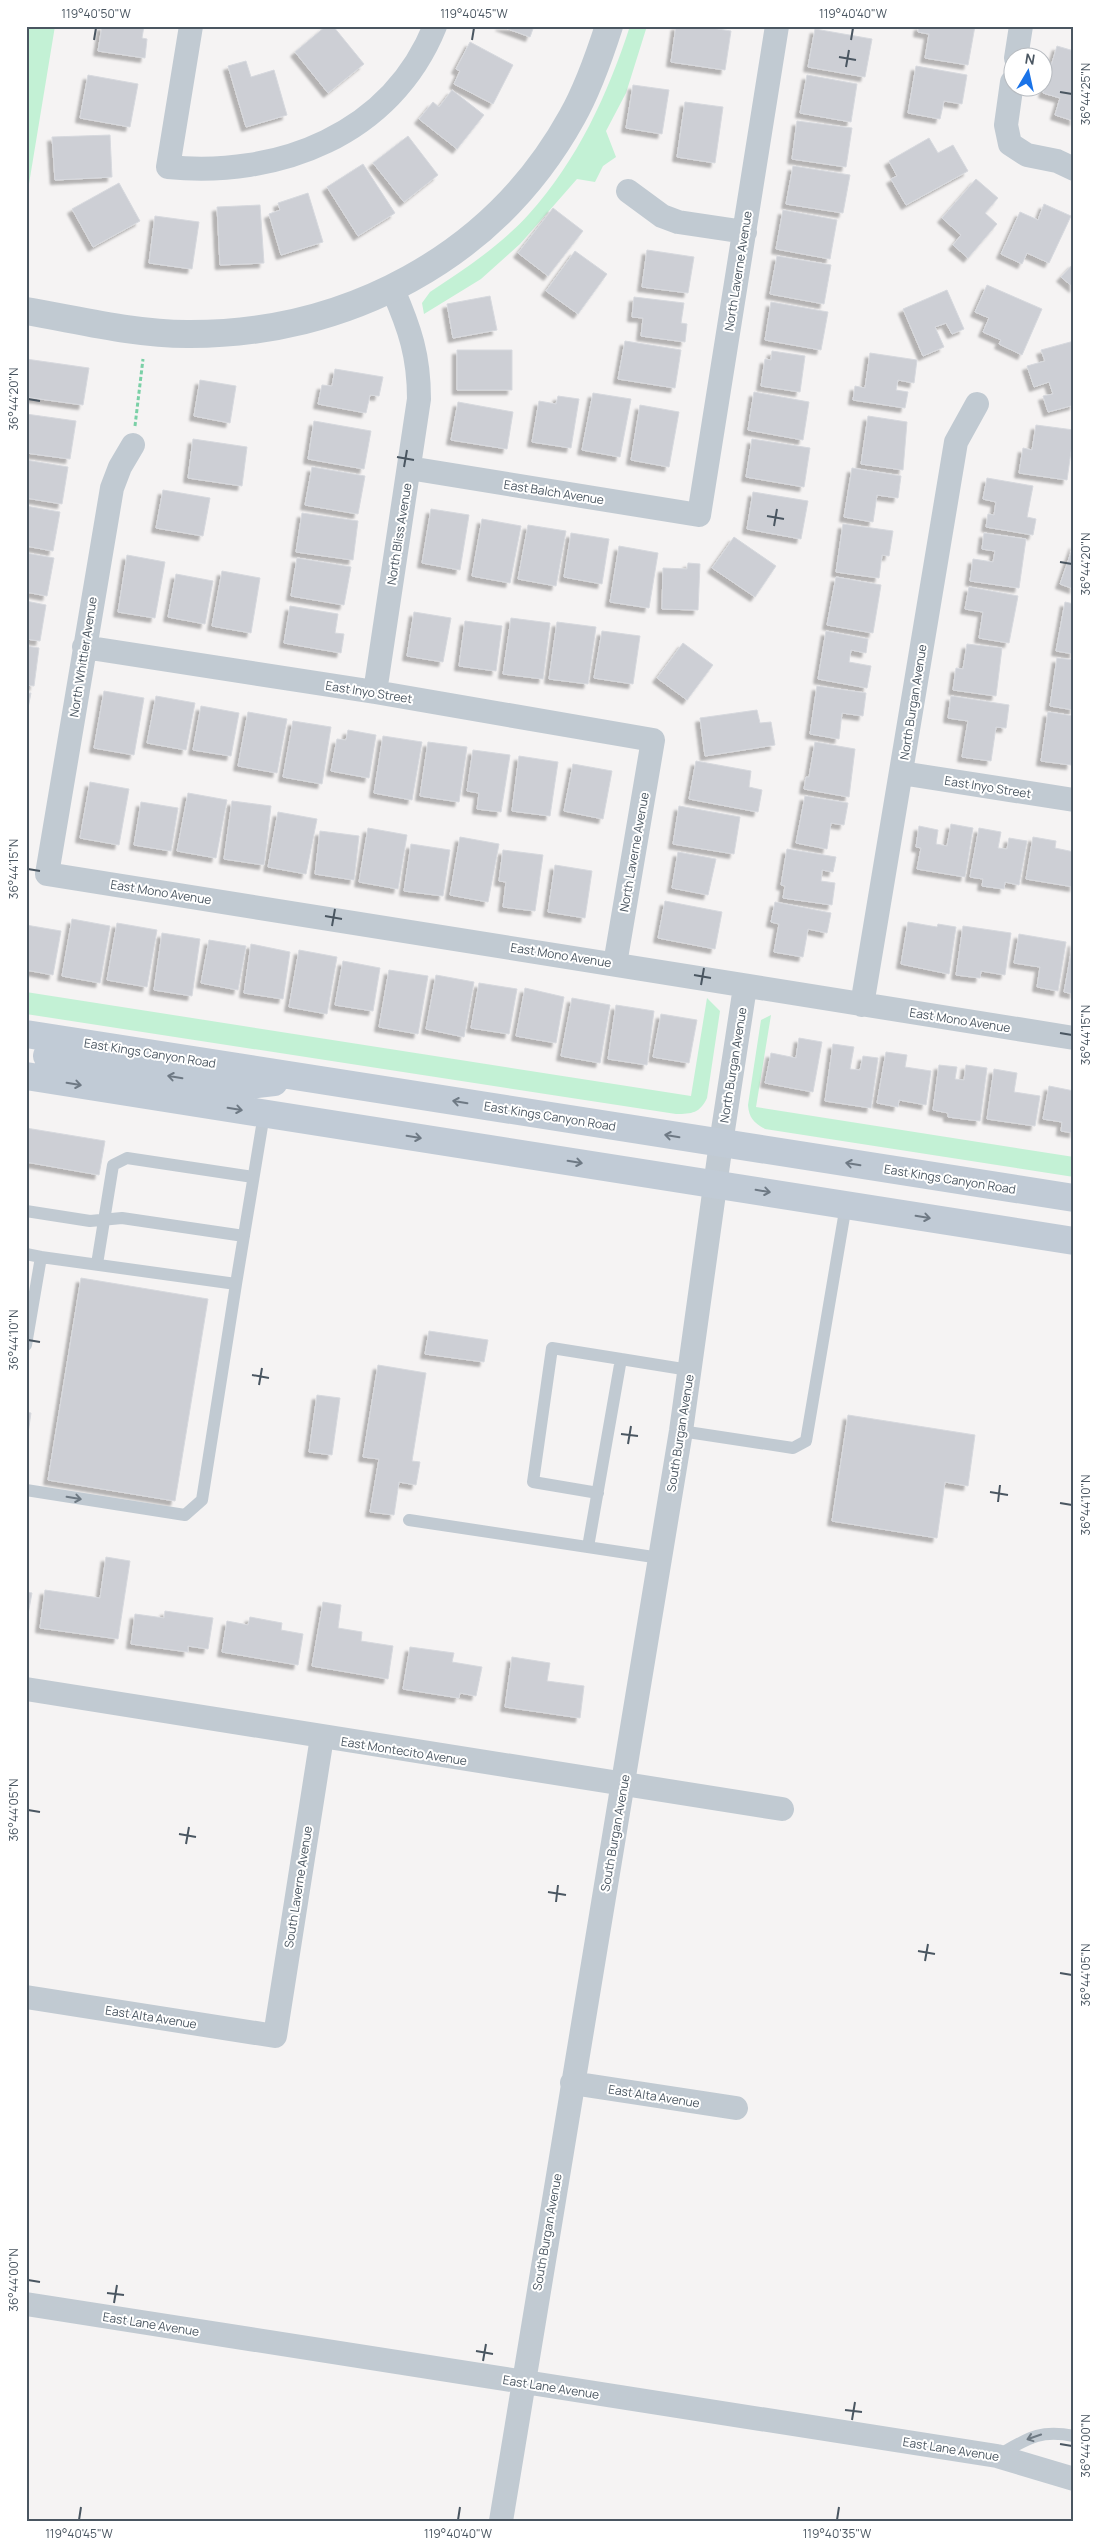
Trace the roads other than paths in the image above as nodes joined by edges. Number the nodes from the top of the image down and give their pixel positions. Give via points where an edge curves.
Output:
1 (192, 26) edge
2 (435, 26) edge
3 (609, 26) edge
4 (777, 26) edge
5 (1021, 26) edge
6 (1018, 48) edge
7 (1010, 98) edge
8 (1074, 169) edge
9 (628, 191) dead end
10 (744, 232) junction
11 (393, 290) junction
12 (26, 312) edge
13 (977, 404) dead end
14 (133, 445) road end
15 (409, 468) junction
16 (699, 515) joint
17 (84, 647) junction
18 (375, 692) junction
19 (653, 740) joint
20 (901, 773) junction
21 (1074, 800) edge
22 (47, 874) joint
23 (615, 964) junction
24 (745, 987) junction
25 (862, 1005) junction
26 (26, 1034) edge
27 (1074, 1038) edge
28 (26, 1053) edge
29 (26, 1076) edge
30 (310, 1078) junction
31 (264, 1114) junction
32 (721, 1143) junction
33 (253, 1177) junction
34 (715, 1183) junction
35 (1074, 1198) edge
36 (846, 1205) junction
37 (26, 1211) edge
38 (104, 1220) junction
39 (244, 1236) junction
40 (1074, 1241) edge
41 (26, 1254) edge
42 (42, 1257) junction
43 (97, 1264) junction
44 (236, 1284) junction
45 (26, 1345) edge
46 (621, 1359) junction
47 (689, 1370) junction
48 (681, 1431) junction
49 (26, 1490) edge
50 (598, 1492) junction
51 (410, 1520) dead end
52 (588, 1547) junction
53 (660, 1558) junction
54 (26, 1689) edge
55 (322, 1737) junction
56 (623, 1786) junction
57 (782, 1809) dead end
58 (26, 1997) edge
59 (275, 2036) joint
60 (572, 2083) junction
61 (736, 2108) dead end
62 (26, 2304) edge
63 (522, 2382) junction
64 (1074, 2436) edge
65 (997, 2456) junction
66 (1074, 2479) edge
67 (501, 2521) edge

1 - 2 street via 168,168 216,170 251,166 287,158 321,145 371,114 395,91 415,67
3 - 11 street via 595,68 572,117 517,195 455,252
4 - 10 street, North Laverne Avenue
5 - 6 street
7 - 8 street via 1006,125 1010,144 1026,155 1057,161
9 - 10 street via 662,216 678,222
10 - 16 street, North Laverne Avenue
11 - 12 street via 292,324 236,333 144,331
11 - 15 street, North Bliss Avenue via 414,342 419,372 419,399
13 - 20 street, North Burgan Avenue via 956,442
14 - 17 street, North Whittier Avenue via 112,488
15 - 16 street, East Balch Avenue
15 - 18 street, North Bliss Avenue
17 - 18 street, East Inyo Street
17 - 22 street, North Whittier Avenue
18 - 19 street, East Inyo Street
19 - 23 street, North Laverne Avenue
20 - 21 street, East Inyo Street
20 - 25 street, North Burgan Avenue
22 - 23 street, East Mono Avenue
23 - 24 street, East Mono Avenue
24 - 25 street, East Mono Avenue
24 - 32 street, North Burgan Avenue
25 - 27 street, East Mono Avenue
26 - 30 main road, East Kings Canyon Road
30 -> 28 main road via 233,1087
29 -> 31 main road
32 -> 30 main road, East Kings Canyon Road
31 - 33 lane
31 -> 34 main road
32 - 34 street, South Burgan Avenue
35 -> 32 main road, East Kings Canyon Road
33 - 38 lane via 126,1158 113,1164
33 - 39 lane
34 -> 36 main road
34 - 47 street, South Burgan Avenue
36 -> 40 main road
36 - 48 lane via 806,1441 793,1448
37 - 38 lane via 90,1221
38 - 39 lane via 122,1218
38 - 43 lane
39 - 44 lane
41 - 42 lane
42 - 43 lane
42 - 45 lane
43 - 44 lane
49 -> 44 lane via 185,1515 202,1500
46 - 47 lane
46 - 50 lane
46 - 50 lane via 552,1348 533,1482
47 - 48 street, South Burgan Avenue
48 - 53 street, South Burgan Avenue
50 - 52 lane
51 - 52 lane
52 - 53 lane
53 - 56 street, South Burgan Avenue
54 - 55 street, East Montecito Avenue
55 - 56 street, East Montecito Avenue
55 - 59 street, South Laverne Avenue
56 - 57 street, East Montecito Avenue
56 - 60 street, South Burgan Avenue
58 - 59 street, East Alta Avenue
60 - 61 street, East Alta Avenue
60 - 63 street, South Burgan Avenue
62 - 63 street, East Lane Avenue
63 - 65 street, East Lane Avenue
63 - 67 street, South Burgan Avenue
64 -> 65 lane via 1058,2433 1034,2435
65 - 66 street, East Lane Avenue

